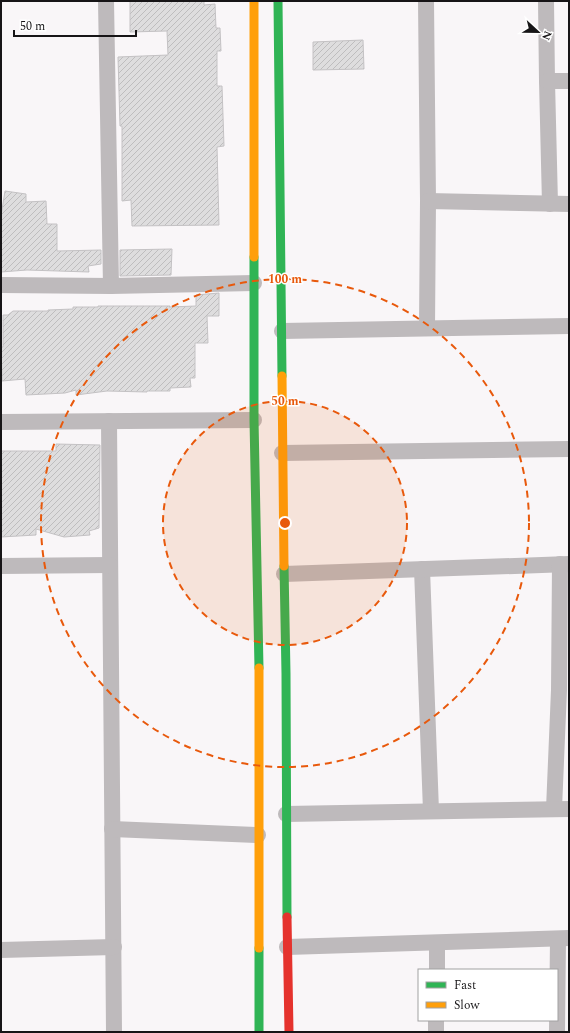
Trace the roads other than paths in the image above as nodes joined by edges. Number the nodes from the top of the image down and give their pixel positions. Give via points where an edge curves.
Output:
1 (106, 1) edge
2 (254, 1) edge
3 (278, 1) edge
4 (426, 1) edge
5 (546, 1) edge
6 (547, 81) junction
7 (569, 81) edge
8 (254, 87) junction
9 (273, 87) junction
10 (428, 201) junction
11 (550, 204) junction
12 (569, 204) edge
13 (254, 283) junction
14 (1, 286) edge
15 (111, 286) junction
16 (569, 326) edge
17 (427, 328) junction
18 (282, 331) junction
19 (254, 420) junction
20 (109, 421) junction
21 (1, 422) edge
22 (569, 449) edge
23 (282, 454) junction
24 (564, 564) edge
25 (110, 565) junction
26 (1, 566) edge
27 (422, 569) junction
28 (284, 574) junction
29 (564, 690) edge
30 (561, 809) edge
31 (431, 812) junction
32 (286, 814) junction
33 (112, 829) junction
34 (258, 835) junction
35 (564, 939) edge
36 (437, 942) junction
37 (114, 947) junction
38 (287, 948) junction
39 (1, 950) edge
40 (437, 969) edge
41 (558, 1019) edge
42 (436, 1021) edge
43 (558, 1021) edge
44 (114, 1032) edge
45 (259, 1032) edge
46 (289, 1032) edge
47 (436, 1032) edge
48 (557, 1032) edge

1 - 15 street
2 - 8 street
3 - 9 street
4 - 10 street
5 - 6 street
6 - 7 street
6 - 11 street
8 - 9 street
8 - 13 street
9 - 18 street
10 - 11 street
10 - 17 street
11 - 12 street
13 - 15 street
13 - 19 street
14 - 15 street
16 - 17 street
17 - 18 street
18 - 23 street
19 - 20 street
19 - 34 street via 262,674
20 - 21 street
20 - 25 street
22 - 23 street
23 - 28 street
24 - 27 street
24 - 29 street
25 - 26 street
25 - 33 street
27 - 28 street
27 - 31 street
28 - 32 street
29 - 30 street
30 - 31 street
31 - 32 street
32 - 38 street
33 - 34 street
33 - 37 street
34 - 45 street
35 - 36 street
35 - 41 street
36 - 38 street
36 - 40 street
37 - 39 street
37 - 44 street
38 - 46 street
42 - 47 street
43 - 48 street

